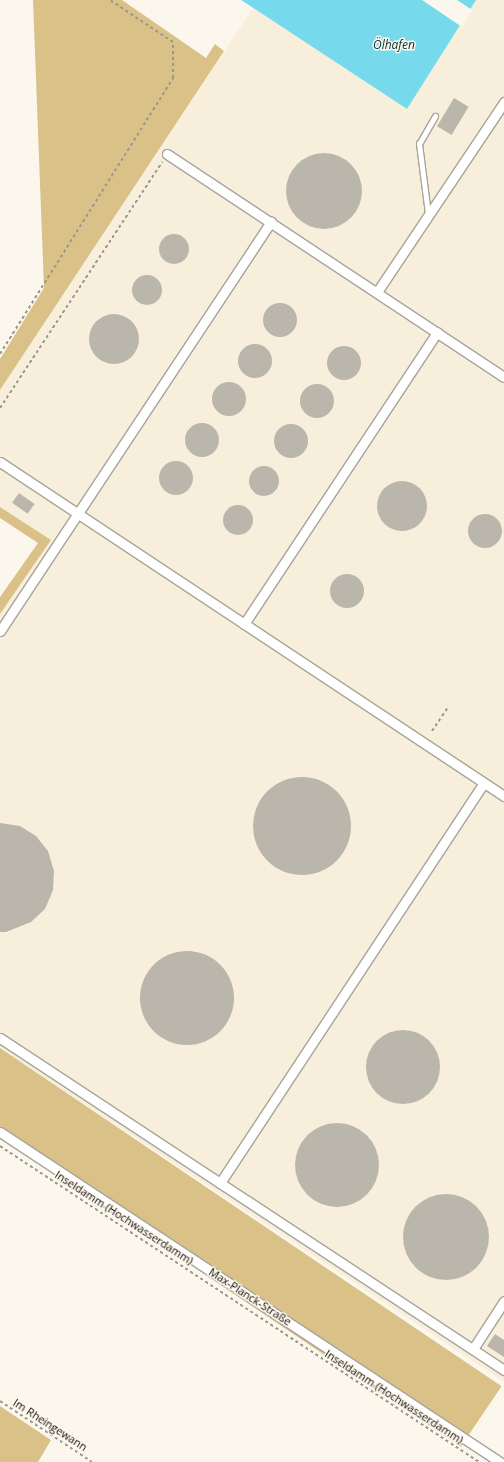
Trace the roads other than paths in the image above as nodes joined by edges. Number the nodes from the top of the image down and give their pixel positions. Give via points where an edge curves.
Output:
1 (504, 102) edge
2 (435, 116) dead end
3 (168, 154) road end
4 (428, 216) junction
5 (271, 222) junction
6 (377, 292) junction
7 (437, 332) junction
8 (504, 377) edge
9 (0, 462) edge
10 (78, 514) junction
11 (244, 624) junction
12 (0, 631) edge
13 (484, 783) junction
14 (504, 796) edge
15 (0, 1038) edge
16 (0, 1132) edge
17 (220, 1183) junction
18 (504, 1301) edge
19 (473, 1349) junction
20 (504, 1370) edge
21 (500, 1462) edge

1 - 4 street
2 - 4 lane via 419,144
3 - 5 street
4 - 6 street
5 - 6 street
5 - 10 street
6 - 7 street
7 - 8 street
7 - 11 street
9 - 10 street
10 - 11 street
10 - 12 street
11 - 13 street
13 - 14 street
13 - 17 street
15 - 17 street
16 - 21 street, Max-Planck-Straße
17 - 19 street
18 - 19 street
19 - 20 street

